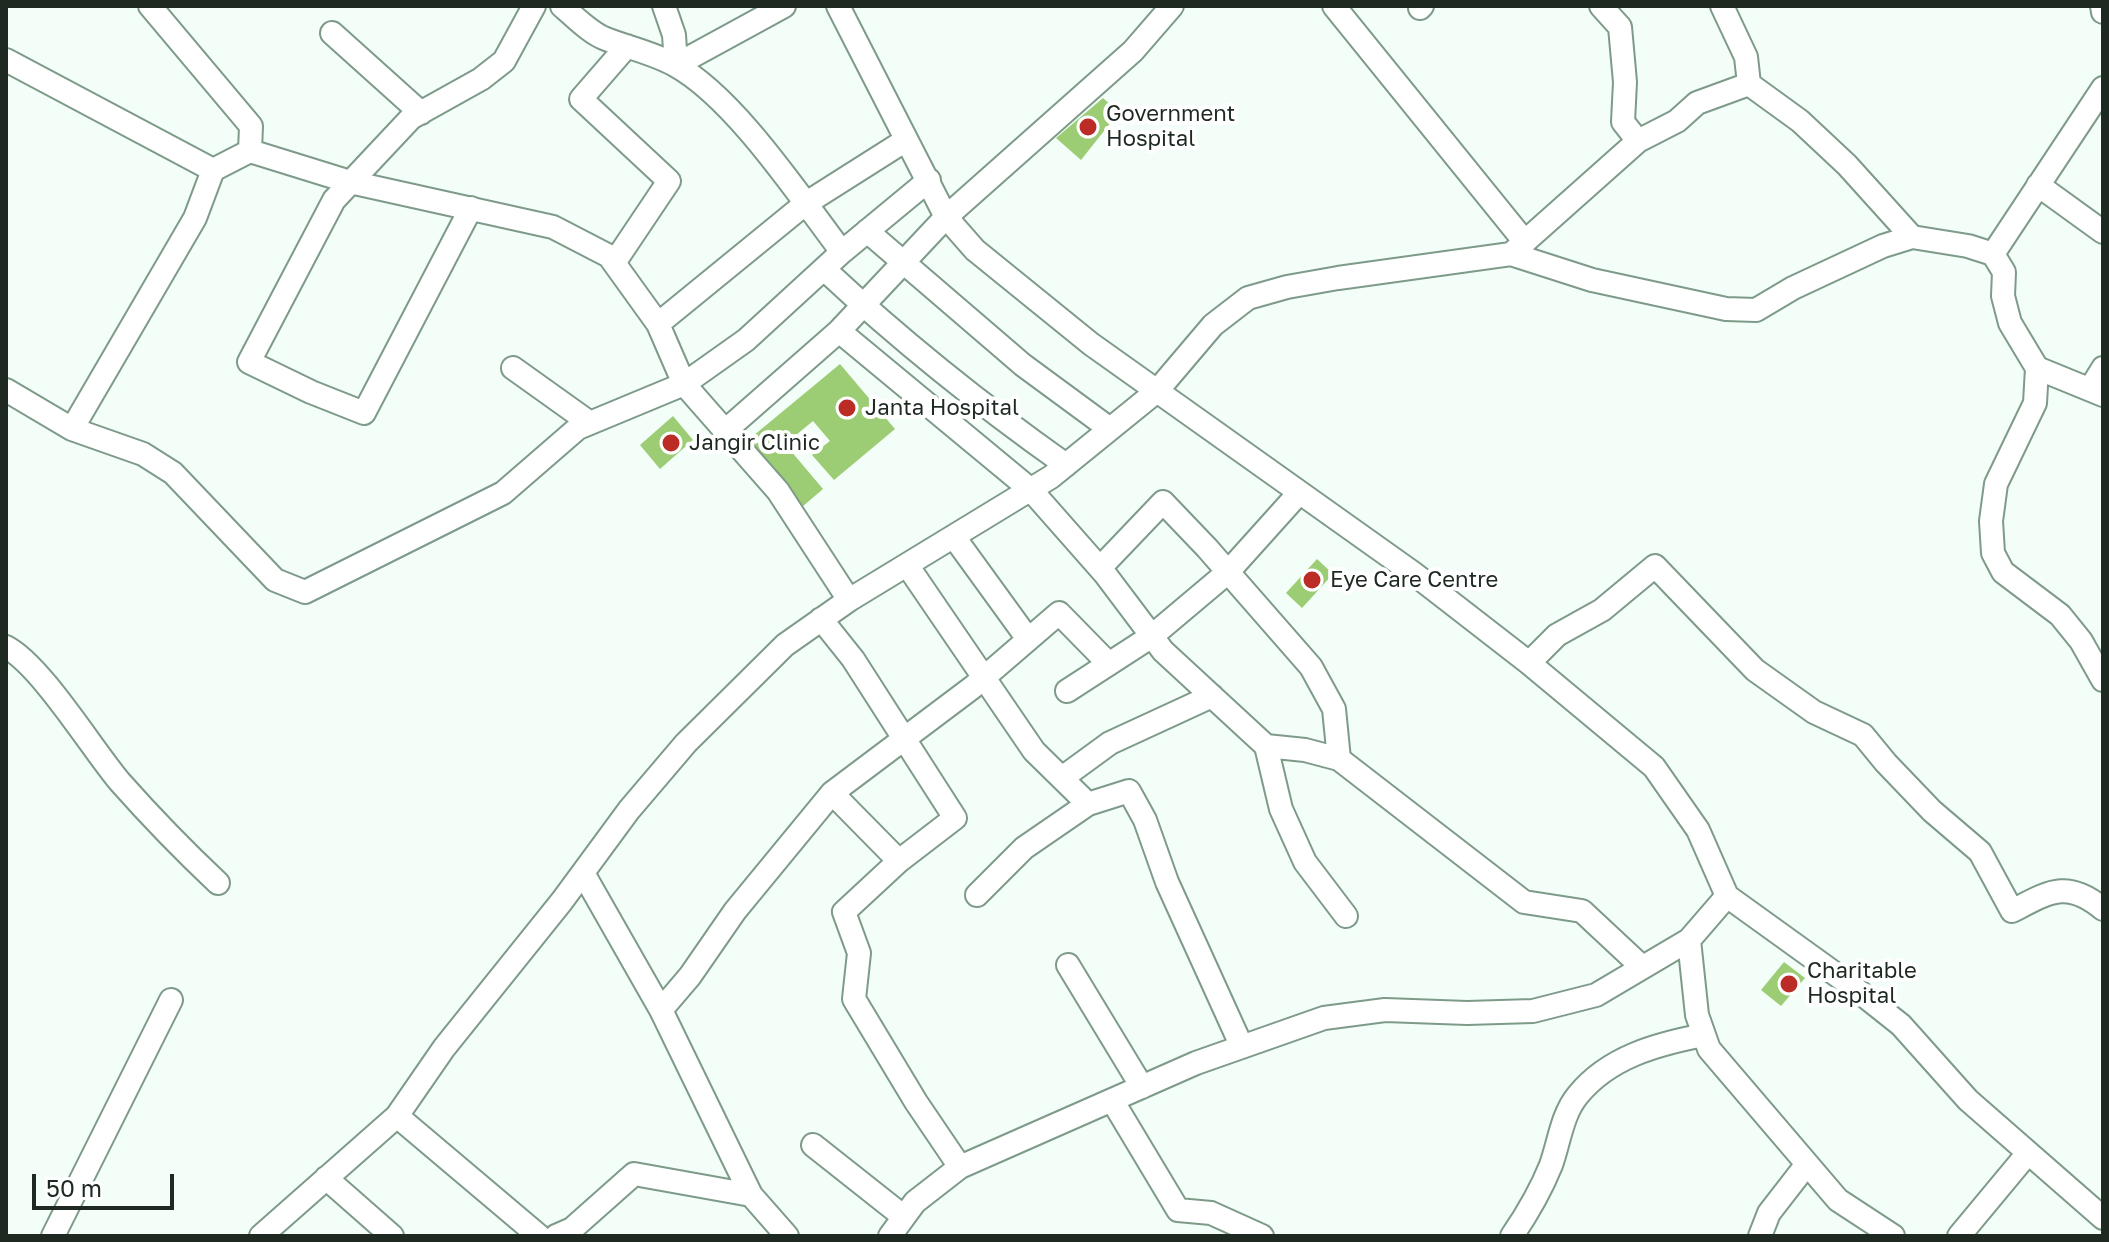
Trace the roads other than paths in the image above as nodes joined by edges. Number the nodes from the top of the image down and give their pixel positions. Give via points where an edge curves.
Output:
1 (150, 6) edge
2 (534, 6) edge
3 (562, 6) edge
4 (664, 6) edge
5 (784, 6) edge
6 (838, 6) edge
7 (1334, 6) edge
8 (1601, 6) edge
9 (1722, 6) edge
10 (1160, 10) edge
11 (332, 33) dead end
12 (627, 46) junction
13 (6, 60) edge
14 (676, 65) junction
15 (1749, 84) junction
16 (2103, 88) edge
17 (421, 113) junction
18 (906, 140) junction
19 (1638, 141) junction
20 (250, 151) junction
21 (213, 170) junction
22 (929, 180) junction
23 (350, 182) junction
24 (2038, 185) junction
25 (805, 204) junction
26 (471, 208) junction
27 (946, 217) junction
28 (867, 231) junction
29 (2103, 232) edge
30 (1912, 237) junction
31 (1518, 248) junction
32 (842, 252) junction
33 (1993, 254) junction
34 (903, 262) junction
35 (614, 263) junction
36 (824, 269) junction
37 (863, 305) junction
38 (658, 324) junction
39 (839, 331) junction
40 (513, 368) dead end
41 (2037, 368) junction
42 (2103, 368) edge
43 (684, 384) junction
44 (6, 390) edge
45 (1157, 391) junction
46 (2096, 392) edge
47 (590, 423) junction
48 (72, 429) junction
49 (1110, 429) junction
50 (725, 431) junction
51 (1066, 465) junction
52 (1031, 490) junction
53 (1299, 493) junction
54 (954, 537) junction
55 (907, 565) junction
56 (1100, 568) junction
57 (1228, 572) junction
58 (849, 600) junction
59 (821, 619) junction
60 (1152, 636) junction
61 (1028, 639) junction
62 (6, 647) edge
63 (1529, 663) junction
64 (1109, 664) junction
65 (984, 677) junction
66 (2103, 680) edge
67 (1067, 691) dead end
68 (1212, 696) junction
69 (904, 737) junction
70 (1266, 746) junction
71 (1339, 759) junction
72 (1062, 778) junction
73 (832, 793) junction
74 (1088, 804) junction
75 (899, 861) junction
76 (583, 873) junction
77 (218, 883) dead end
78 (977, 895) dead end
79 (1727, 896) junction
80 (2103, 909) edge
81 (1346, 916) dead end
82 (1689, 940) junction
83 (1068, 965) dead end
84 (1642, 967) junction
85 (171, 1000) dead end
86 (661, 1010) junction
87 (1704, 1035) junction
88 (1242, 1047) junction
89 (1142, 1087) junction
90 (1112, 1100) junction
91 (397, 1116) junction
92 (813, 1145) dead end
93 (2028, 1153) junction
94 (1807, 1164) junction
95 (960, 1167) junction
96 (326, 1178) junction
97 (751, 1195) junction
98 (904, 1217) junction
99 (2103, 1218) edge
100 (53, 1236) edge
101 (261, 1236) edge
102 (392, 1236) edge
103 (539, 1236) edge
104 (556, 1236) edge
105 (787, 1236) edge
106 (890, 1236) edge
107 (1262, 1236) edge
108 (1512, 1236) edge
109 (1760, 1236) edge
110 (1893, 1236) edge
111 (1959, 1236) edge

1 - 20 street via 251,126
2 - 17 street via 504,61
3 - 12 street via 603,39
4 - 14 street via 674,35
5 - 14 street
6 - 18 street
7 - 31 street
8 - 19 street via 1620,27 1623,122
9 - 15 street via 1746,57
10 - 27 street via 1133,51
11 - 17 street
12 - 14 street
12 - 35 street via 581,99 669,181
13 - 21 street
14 - 25 street via 715,94
15 - 19 street via 1697,103 1677,121
15 - 30 street via 1828,147
16 - 24 street
17 - 23 street
18 - 22 street
18 - 25 street
19 - 31 street
20 - 21 street
20 - 23 street
21 - 48 street via 195,218
22 - 27 street
22 - 28 street
23 - 26 street
23 - 26 street via 334,200 249,362 364,413
24 - 29 street
24 - 33 street
25 - 32 street
25 - 38 street
26 - 35 street via 553,227
27 - 34 street
27 - 45 street via 975,250
28 - 32 street
28 - 34 street
30 - 31 street via 1793,288 1756,310 1726,309 1605,283
30 - 33 street
31 - 45 street via 1248,298 1213,325
32 - 36 street
33 - 41 street via 2004,272 2010,323
34 - 37 street
34 - 49 street via 1023,365
35 - 38 street
36 - 37 street
36 - 43 street via 746,340
37 - 39 street
37 - 51 street via 997,416
38 - 43 street
39 - 50 street
39 - 52 street
40 - 47 street
41 - 46 street
41 - 66 street via 2035,403 1996,484 1993,553 2003,572 2060,615
42 - 46 street
43 - 47 street
43 - 50 street
44 - 48 street
45 - 49 street
45 - 53 street
47 - 48 street via 503,493 305,592 275,580 173,473 143,454
49 - 51 street
50 - 58 street via 778,491
51 - 52 street
52 - 54 street
52 - 56 street
53 - 57 street
53 - 63 street
54 - 55 street
54 - 61 street
55 - 58 street
55 - 65 street
56 - 57 street via 1163,502
56 - 60 street
57 - 60 street
57 - 71 street via 1311,667 1334,709
58 - 59 street
59 - 69 street
59 - 76 street via 785,645 686,743
60 - 64 street
60 - 68 street
61 - 64 street via 1059,613
61 - 65 street
62 - 77 street via 45,685 119,780
63 - 79 street via 1654,767 1698,830
63 - 80 street via 1557,635 1602,610 1655,566 1755,670 1814,712 1863,735 1932,811 1980,852 2012,911 2047,892 2072,889
64 - 67 street
65 - 69 street
65 - 72 street via 1034,751
68 - 70 street
68 - 72 street via 1110,743
69 - 73 street
69 - 75 street via 955,818
70 - 71 street
70 - 81 street via 1281,809 1305,862
71 - 84 street via 1524,902 1582,911
72 - 74 street
73 - 75 street
73 - 86 street
74 - 78 street via 1024,848
74 - 88 street via 1129,791
75 - 95 street via 844,912 859,953 854,999
76 - 86 street
76 - 91 street via 444,1048
79 - 82 street
79 - 93 street via 1901,1025 1968,1100
82 - 84 street
82 - 87 street
83 - 89 street
84 - 88 street via 1596,995 1533,1011 1385,1010 1324,1018
85 - 100 street
86 - 97 street
87 - 94 street via 1709,1049
87 - 108 street via 1664,1043 1613,1063 1576,1096 1550,1166
88 - 89 street
89 - 90 street
90 - 95 street
90 - 107 street via 1178,1210 1211,1213
91 - 96 street
91 - 103 street
92 - 98 street
93 - 99 street
93 - 111 street
94 - 109 street via 1769,1213
94 - 110 street via 1838,1200
95 - 98 street
96 - 101 street
96 - 102 street
97 - 104 street via 634,1174 572,1229
97 - 105 street
98 - 106 street

